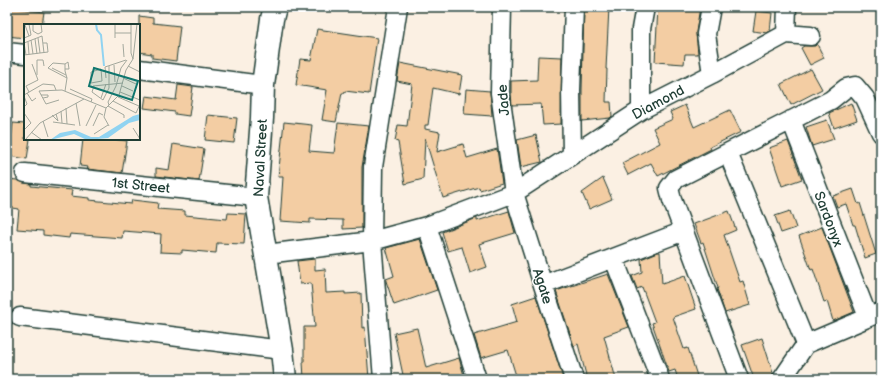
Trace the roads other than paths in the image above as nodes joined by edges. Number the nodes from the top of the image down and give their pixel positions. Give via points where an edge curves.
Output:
1 (275, 7) edge
2 (398, 7) edge
3 (502, 7) edge
4 (574, 7) edge
5 (645, 7) edge
6 (711, 7) edge
7 (787, 7) edge
8 (786, 34) junction
9 (811, 36) dead end
10 (7, 52) edge
11 (24, 54) edge
12 (140, 69) edge
13 (712, 74) junction
14 (263, 84) junction
15 (641, 110) junction
16 (791, 120) junction
17 (881, 133) edge
18 (728, 153) junction
19 (572, 155) junction
20 (25, 173) dead end
21 (514, 193) junction
22 (256, 197) junction
23 (426, 226) junction
24 (684, 232) junction
25 (372, 241) junction
26 (266, 254) junction
27 (614, 259) junction
28 (542, 285) junction
29 (874, 315) edge
30 (20, 317) dead end
31 (806, 344) junction
32 (282, 350) junction
33 (285, 379) edge
34 (383, 379) edge
35 (477, 379) edge
36 (574, 379) edge
37 (660, 379) edge
38 (739, 379) edge
39 (782, 379) edge

1 - 14 street, Naval Street
2 - 25 street via 373,167
3 - 21 street, Jade via 500,93
4 - 19 street
5 - 15 street via 641,29
6 - 13 street via 706,34
7 - 8 street
8 - 9 street
8 - 13 street, Diamond
10 - 11 street
12 - 14 street
13 - 15 street, Diamond
14 - 22 street, Naval Street
15 - 19 street, Diamond
16 - 17 street via 831,100 846,88 855,86 865,98
16 - 18 street
16 - 29 street, Sardonyx
18 - 24 street via 676,179 669,188
18 - 31 street
19 - 21 street, Diamond
20 - 22 street, 1st Street
21 - 23 street, Diamond
21 - 28 street, Agate
22 - 26 street, Naval Street
23 - 25 street, Diamond
23 - 35 street
24 - 27 street
24 - 38 street
25 - 26 street, Diamond
25 - 34 street
26 - 32 street, Naval Street
27 - 28 street
27 - 37 street
28 - 36 street, Agate
29 - 31 street
30 - 32 street
31 - 39 street
32 - 33 street, Naval Street

